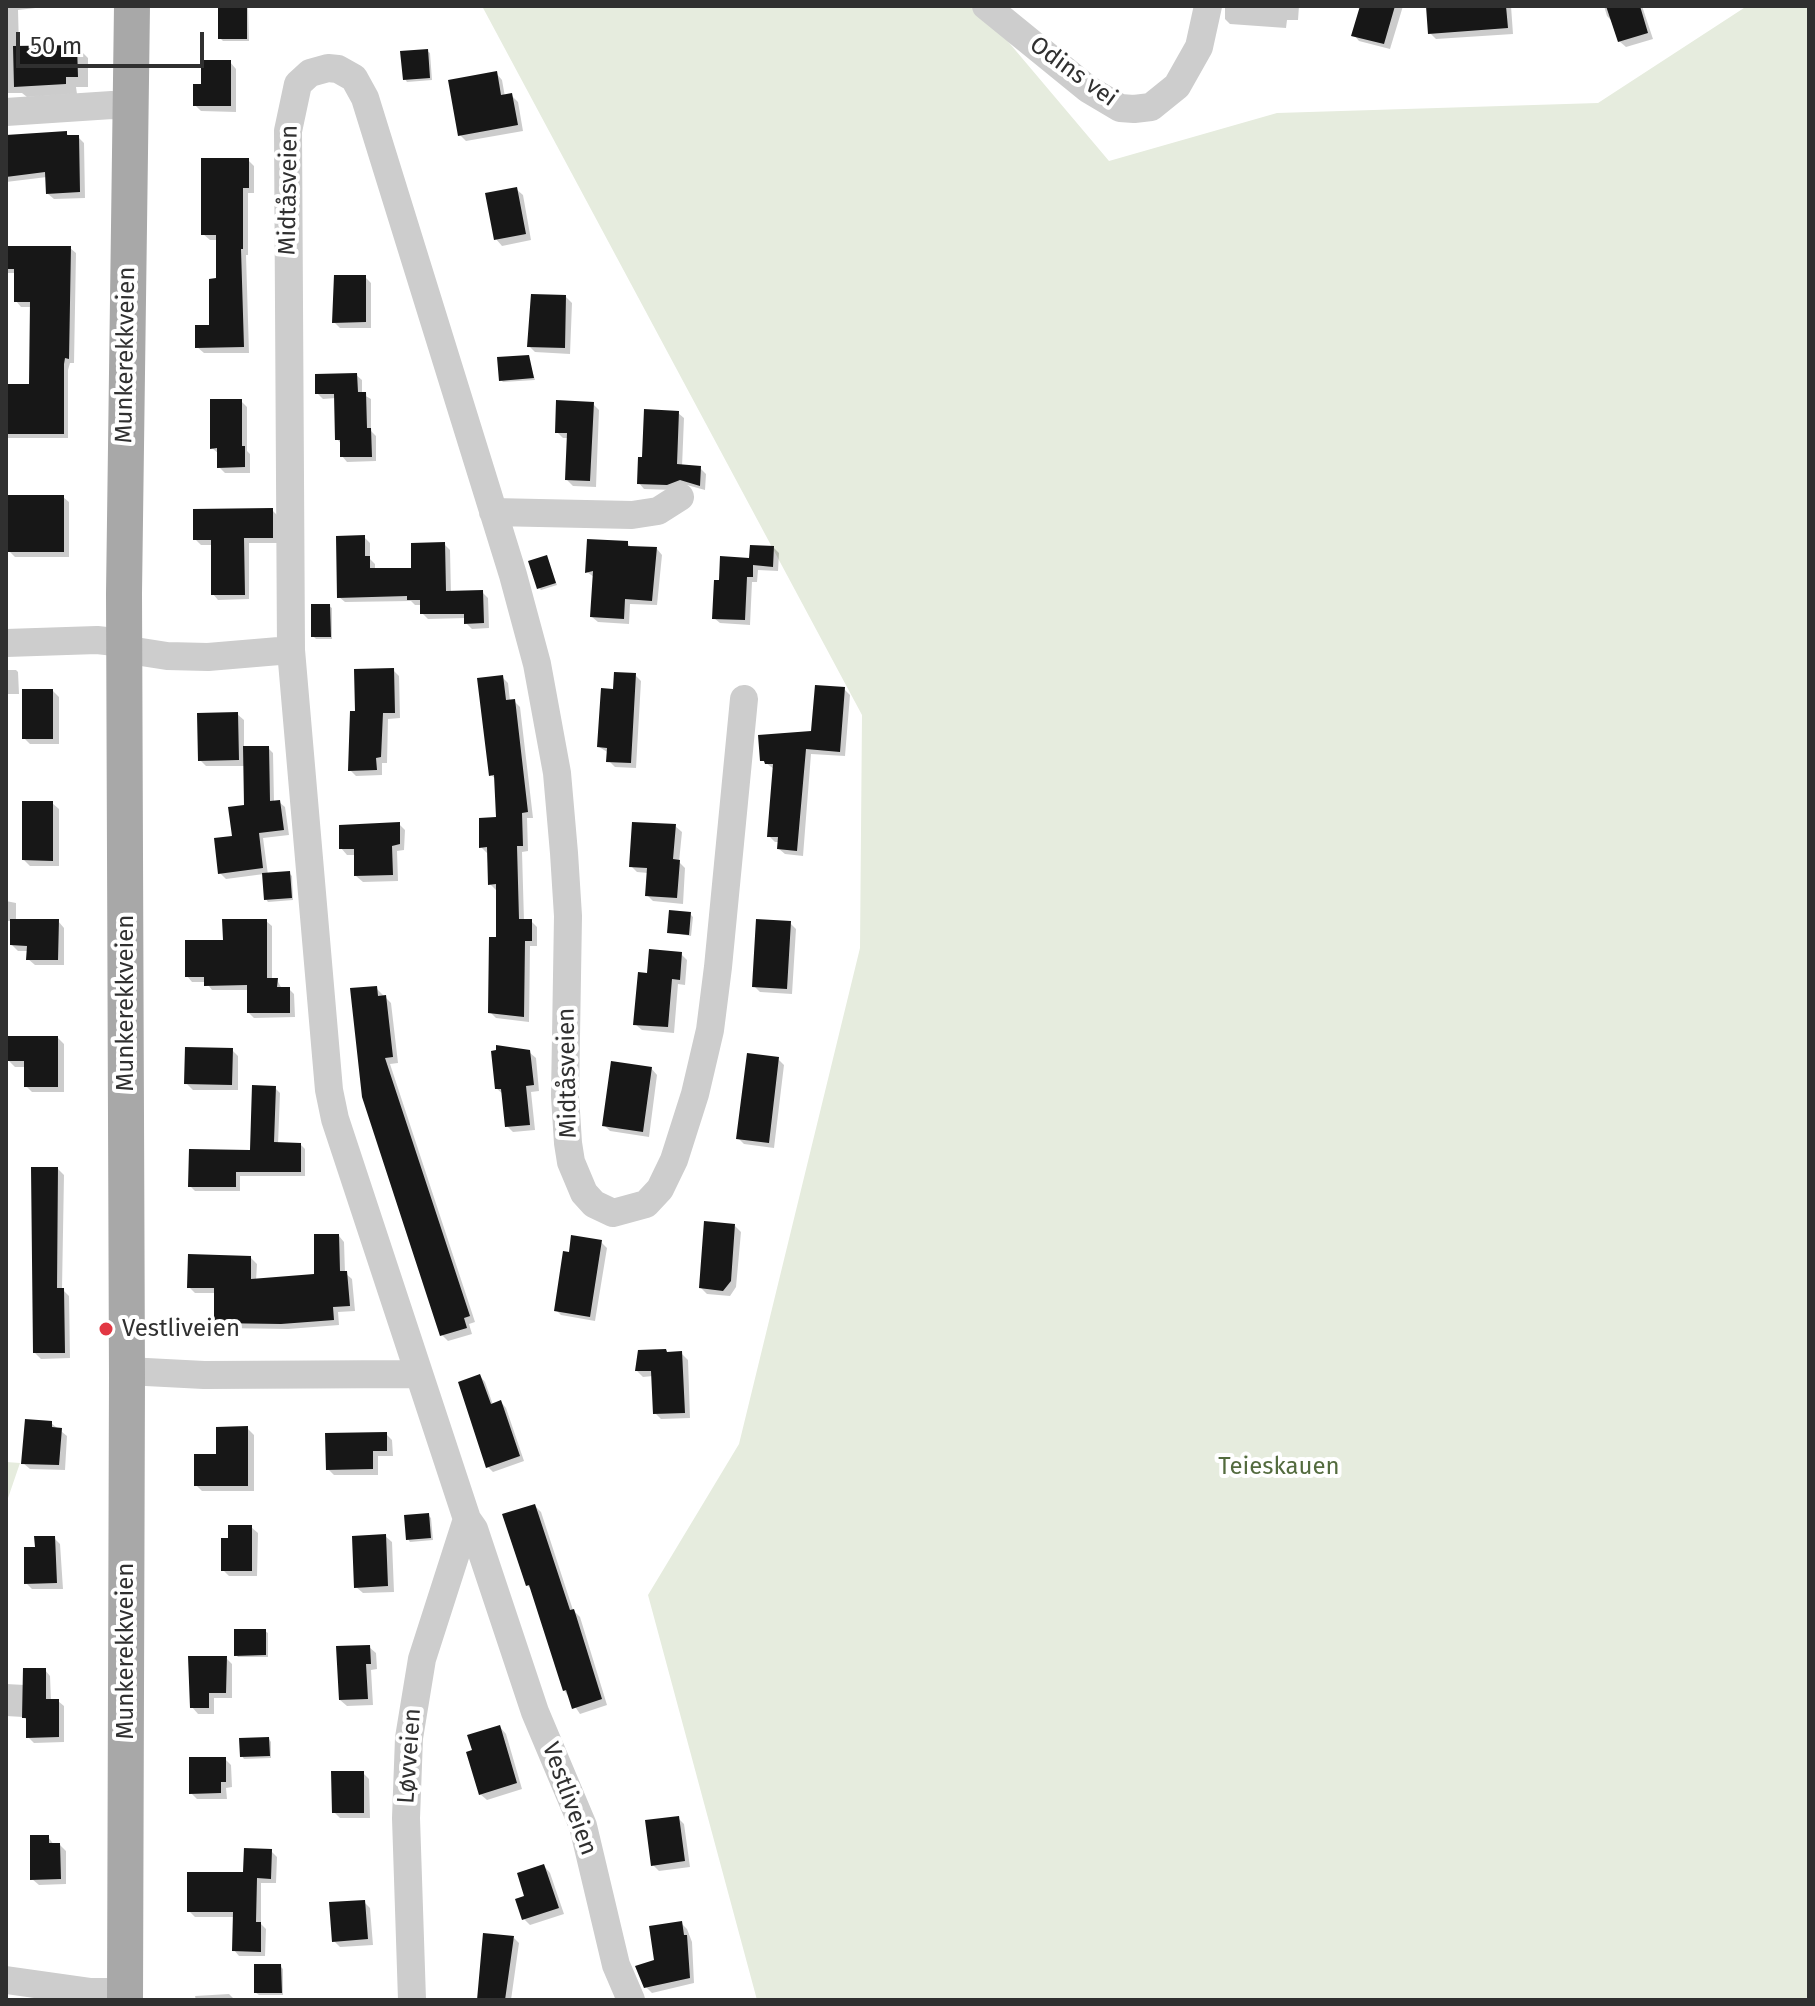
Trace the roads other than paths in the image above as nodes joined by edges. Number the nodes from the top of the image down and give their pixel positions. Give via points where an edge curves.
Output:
1 (132, 6) edge
2 (986, 6) edge
3 (1208, 8) edge
4 (131, 108) junction
5 (6, 112) edge
6 (680, 497) dead end
7 (493, 512) junction
8 (6, 643) edge
9 (125, 646) junction
10 (291, 650) junction
11 (744, 699) dead end
12 (127, 1371) junction
13 (417, 1374) junction
14 (467, 1519) junction
15 (6, 1980) edge
16 (125, 1996) edge
17 (412, 2000) edge
18 (631, 2000) edge

1 - 4 main road, Munkerekkveien
2 - 3 street, Odins vei via 1088,89 1120,108 1151,107 1177,86 1199,47
4 - 5 street
4 - 9 main road, Munkerekkveien
6 - 7 street via 658,511 632,515
7 - 10 street, Midtåsveien via 365,98 354,78 338,69 318,69 298,84 287,149
7 - 11 street, Midtåsveien via 537,664 557,773 568,916 565,1096 571,1162 584,1193 613,1213 646,1204 660,1189 695,1094 718,967
8 - 9 street via 97,640
9 - 10 street via 194,657
9 - 12 main road, Munkerekkveien
10 - 13 street, Vestliveien via 329,1090 348,1165
12 - 13 street
12 - 16 main road, Munkerekkveien
13 - 14 street, Vestliveien
14 - 17 street, Løvveien via 422,1659 409,1738
14 - 18 street, Vestliveien via 535,1712 583,1826 612,1950
15 - 16 street

